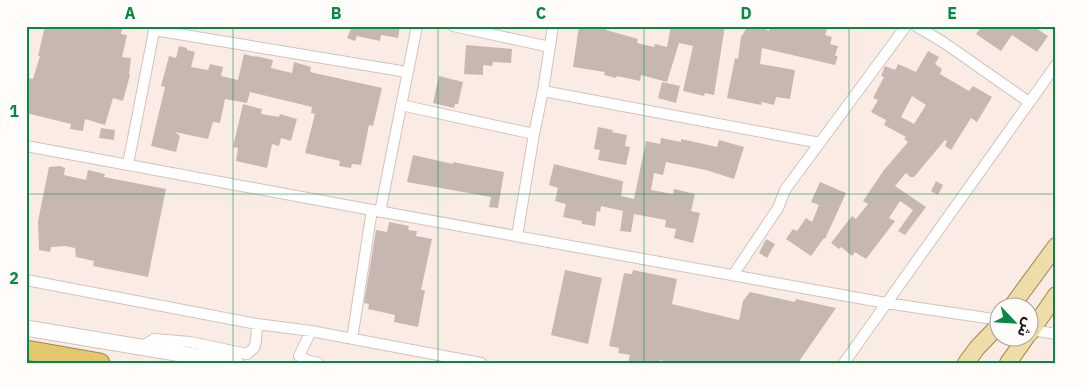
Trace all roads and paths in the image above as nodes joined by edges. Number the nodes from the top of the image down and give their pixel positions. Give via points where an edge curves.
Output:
1 (417, 26) edge
2 (453, 26) edge
3 (553, 26) edge
4 (906, 26) edge
5 (916, 26) edge
6 (154, 28) edge
7 (550, 47) junction
8 (1056, 65) edge
9 (407, 72) junction
10 (543, 91) junction
11 (1029, 102) junction
12 (401, 105) junction
13 (534, 134) junction
14 (820, 143) junction
15 (26, 146) edge
16 (128, 164) junction
17 (376, 211) junction
18 (517, 236) junction
19 (1056, 246) edge
20 (733, 275) junction
21 (26, 280) edge
22 (1056, 295) edge
23 (1019, 296) edge
24 (886, 302) junction
25 (1040, 318) edge
26 (990, 321) edge
27 (257, 324) junction
28 (26, 328) edge
29 (312, 331) junction
30 (990, 334) edge
31 (1040, 334) edge
32 (1056, 334) edge
33 (352, 339) junction
34 (990, 339) edge
35 (1020, 346) edge
36 (1022, 346) edge
37 (141, 347) junction
38 (27, 350) edge
39 (100, 363) edge
40 (236, 363) edge
41 (318, 363) edge
42 (481, 363) edge
43 (844, 363) edge
44 (966, 363) edge
45 (975, 363) edge
46 (1008, 363) edge
47 (1013, 363) edge

1 - 9 street
2 - 7 street
3 - 7 street
4 - 14 street
5 - 11 street
6 - 9 street
6 - 16 street
7 - 10 street
8 - 11 street
9 - 12 street
10 - 13 street
10 - 14 street
11 - 24 street
12 - 13 street
12 - 17 street
13 - 18 street
14 - 20 street via 785,190 778,208
15 - 16 street
16 - 17 street
17 - 18 street
17 - 33 street
18 - 20 street
19 - 23 main road
20 - 24 street
21 - 27 street
22 - 25 main road
24 - 26 street
24 - 43 street
27 - 29 street
27 - 37 street via 254,348 247,354 190,342 154,339
28 - 37 main road
29 - 33 street
29 - 41 street via 299,356
30 - 44 main road
31 - 32 street
33 - 42 street
34 - 45 main road
35 - 46 main road
36 - 47 main road
37 - 40 main road
38 - 39 highway

